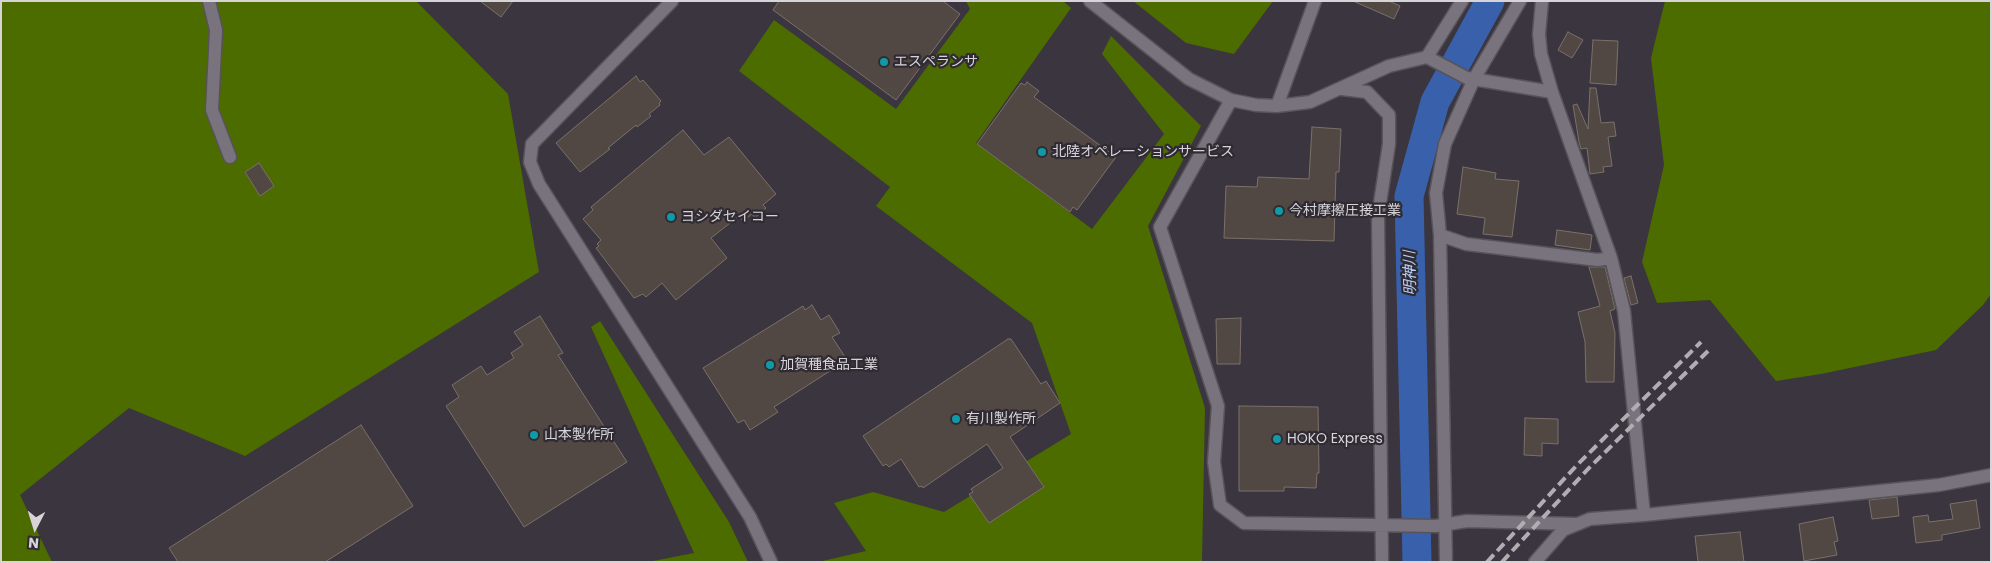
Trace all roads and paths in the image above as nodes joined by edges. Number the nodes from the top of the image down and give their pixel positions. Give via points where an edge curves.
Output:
1 (209, 1) edge
2 (672, 1) edge
3 (1090, 1) edge
4 (1315, 1) edge
5 (1462, 1) edge
6 (1520, 1) edge
7 (1542, 1) edge
8 (1427, 57) junction
9 (1470, 79) junction
10 (1340, 89) junction
11 (1552, 92) junction
12 (1231, 100) junction
13 (1277, 106) junction
14 (230, 157) dead end
15 (1440, 235) junction
16 (1611, 258) junction
17 (1991, 475) edge
18 (1644, 516) junction
19 (1577, 524) junction
20 (1441, 525) junction
21 (1382, 526) junction
22 (771, 562) edge
23 (1382, 562) edge
24 (1446, 562) edge
25 (1535, 562) edge

1 - 14 street via 216,30 212,110
2 - 22 street via 532,144 530,162 538,184 750,517
3 - 12 street via 1189,79
4 - 13 street
5 - 8 street
6 - 9 street
7 - 11 street via 1538,34
8 - 9 street
8 - 10 street via 1389,66
9 - 11 street
9 - 15 street via 1445,144 1436,193
10 - 13 street via 1310,102
10 - 21 street via 1367,92 1389,115 1390,144 1378,216
11 - 16 street
12 - 13 street
12 - 21 street via 1160,227 1218,406 1214,462 1220,505 1244,523
15 - 16 street via 1466,244 1598,260
15 - 20 street
16 - 18 street via 1624,311
17 - 18 street via 1939,485
18 - 19 street via 1590,519
19 - 20 street via 1467,521
19 - 25 street via 1563,530
20 - 21 street
20 - 24 street
21 - 23 street

